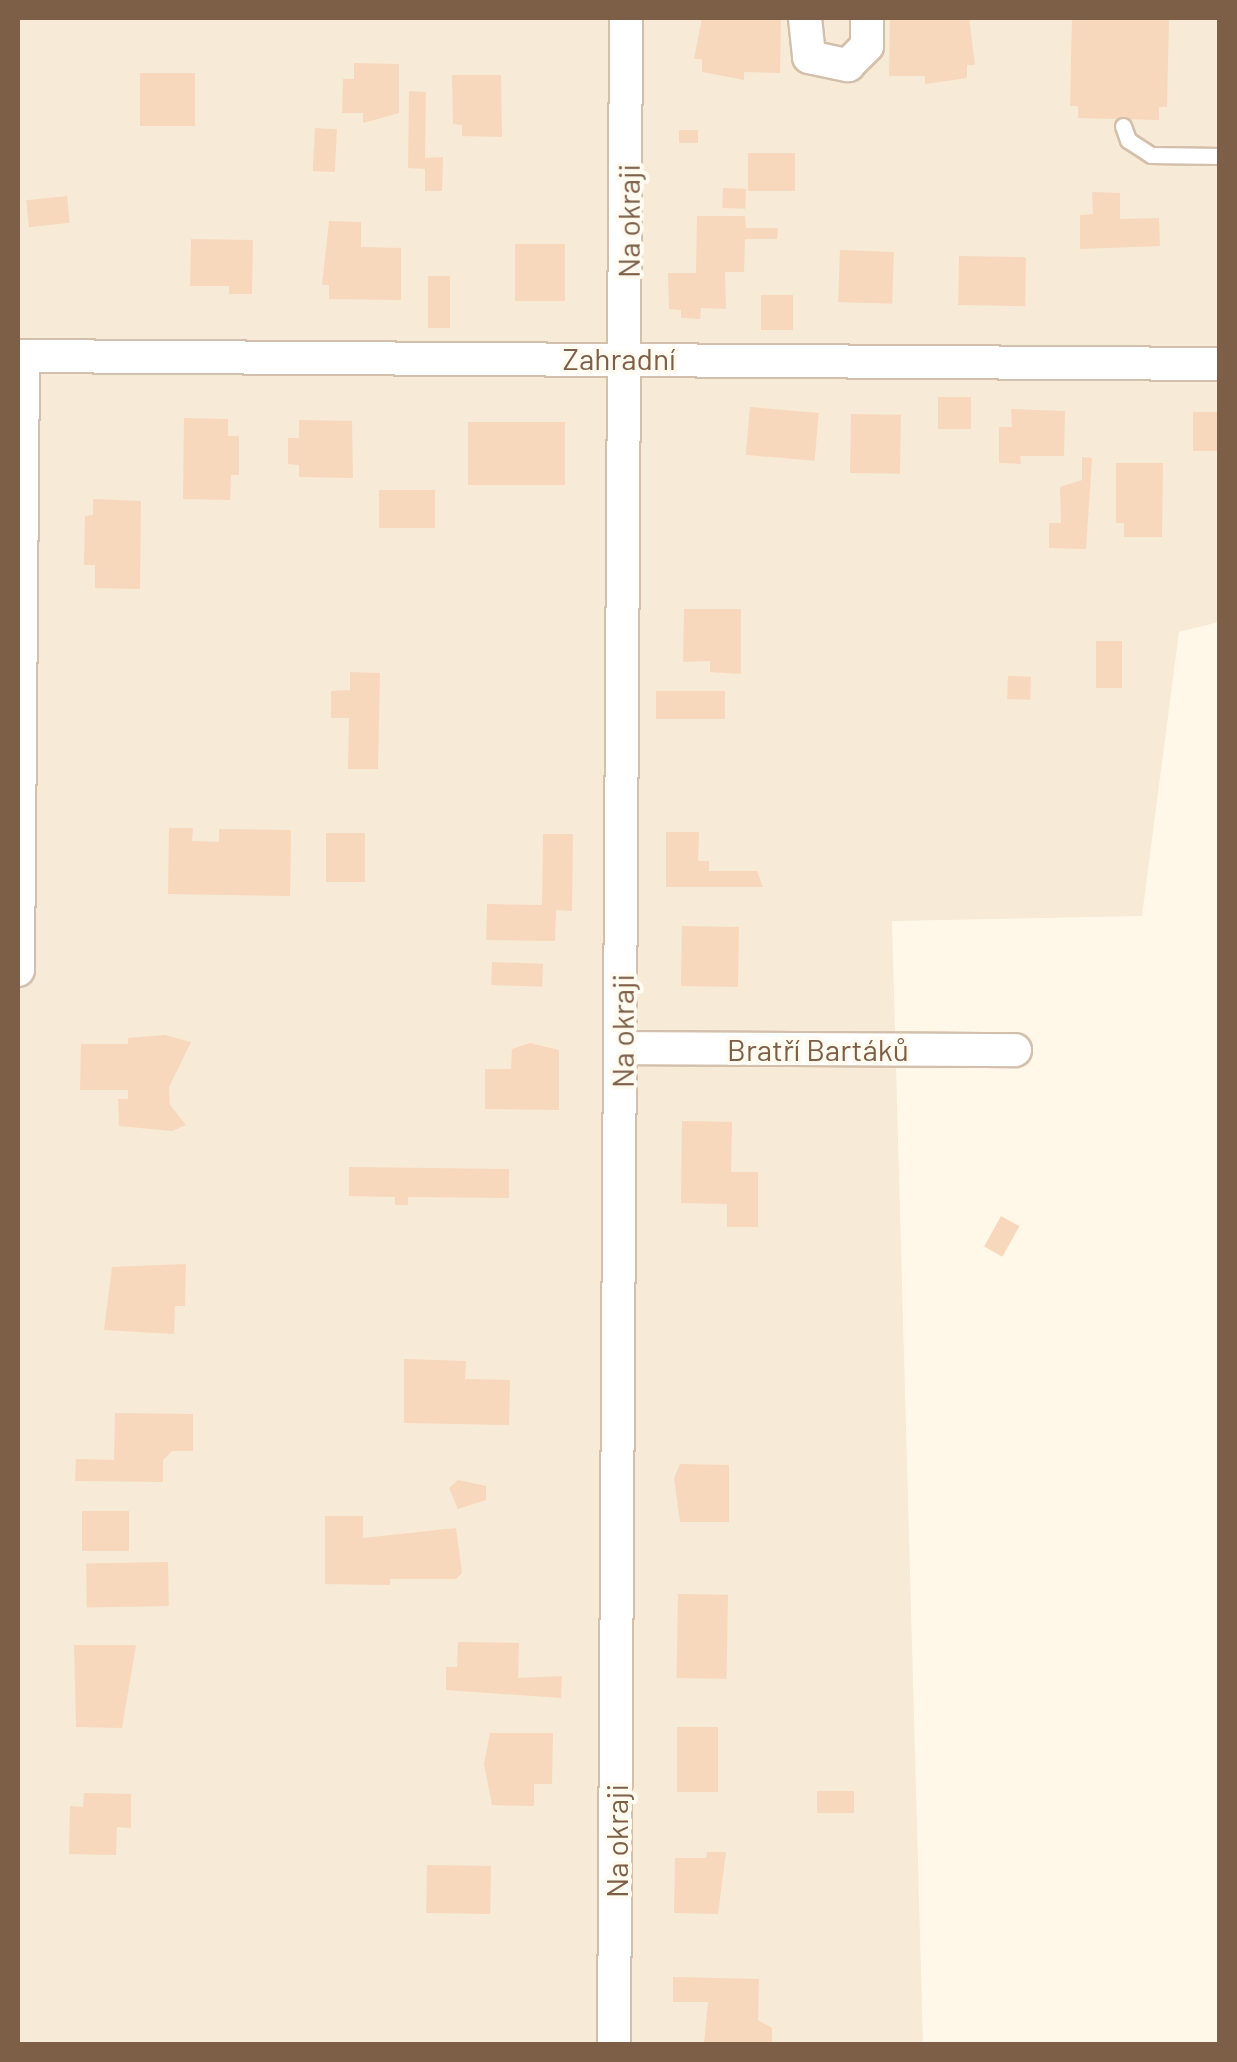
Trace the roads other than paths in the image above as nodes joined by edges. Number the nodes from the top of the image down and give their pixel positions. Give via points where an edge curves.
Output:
1 (626, 18) edge
2 (806, 18) edge
3 (867, 18) edge
4 (1122, 126) dead end
5 (1220, 156) edge
6 (20, 356) edge
7 (629, 358) junction
8 (1220, 364) edge
9 (18, 970) edge
10 (622, 1048) junction
11 (1015, 1050) dead end
12 (614, 2044) edge

1 - 7 street, Na okraji
2 - 3 street via 810,57 848,65 867,46
4 - 5 lane via 1128,140 1151,155
6 - 7 street, Zahradní
6 - 9 street
7 - 8 street, Zahradní
7 - 10 street, Na okraji
10 - 11 street, Bratří Bartáků
10 - 12 street, Na okraji

